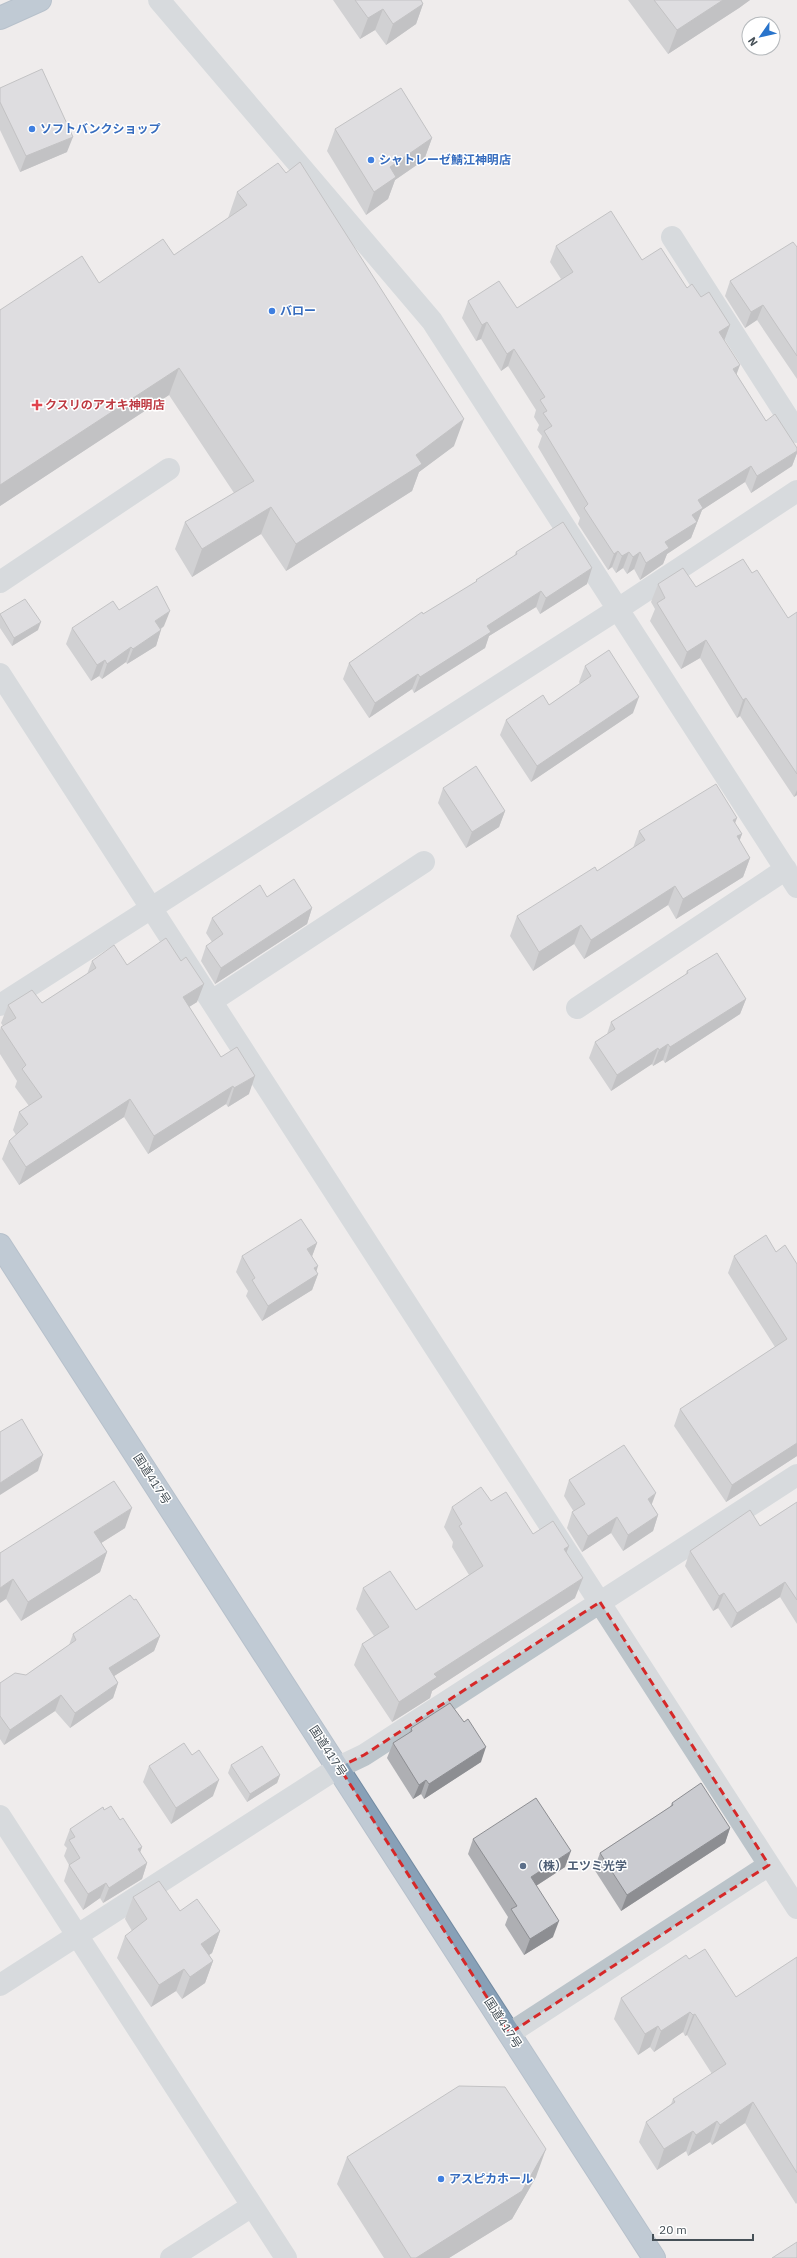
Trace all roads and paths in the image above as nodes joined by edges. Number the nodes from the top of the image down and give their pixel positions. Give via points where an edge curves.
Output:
1 (40, 0) edge
2 (160, 0) edge
3 (0, 18) edge
4 (672, 237) dead end
5 (797, 432) edge
6 (170, 469) dead end
7 (797, 491) edge
8 (0, 582) edge
9 (618, 608) junction
10 (0, 674) edge
11 (424, 862) dead end
12 (791, 878) edge
13 (152, 908) junction
14 (212, 1001) junction
15 (0, 1005) edge
16 (576, 1008) dead end
17 (0, 1245) edge
18 (797, 1475) edge
19 (600, 1602) junction
20 (339, 1767) junction
21 (0, 1816) edge
22 (769, 1865) junction
23 (797, 1908) edge
24 (77, 1935) junction
25 (0, 1985) edge
26 (510, 2033) junction
27 (252, 2206) junction
28 (171, 2258) edge
29 (286, 2258) edge
30 (654, 2258) edge

1 - 3 highway
2 - 9 street via 432,321
4 - 5 street
6 - 8 street
7 - 9 street
9 - 12 street
9 - 13 street
10 - 13 street
11 - 14 street
12 - 16 street
13 - 14 street
13 - 15 street
14 - 19 street
17 - 20 highway, 国道417号
18 - 19 street
19 - 20 street via 364,1755
19 - 22 street
20 - 24 street
20 - 26 highway, 国道417号
21 - 24 street
22 - 23 street
22 - 26 street
24 - 25 street
24 - 27 street
26 - 30 highway, 国道417号
27 - 28 street
27 - 29 street

